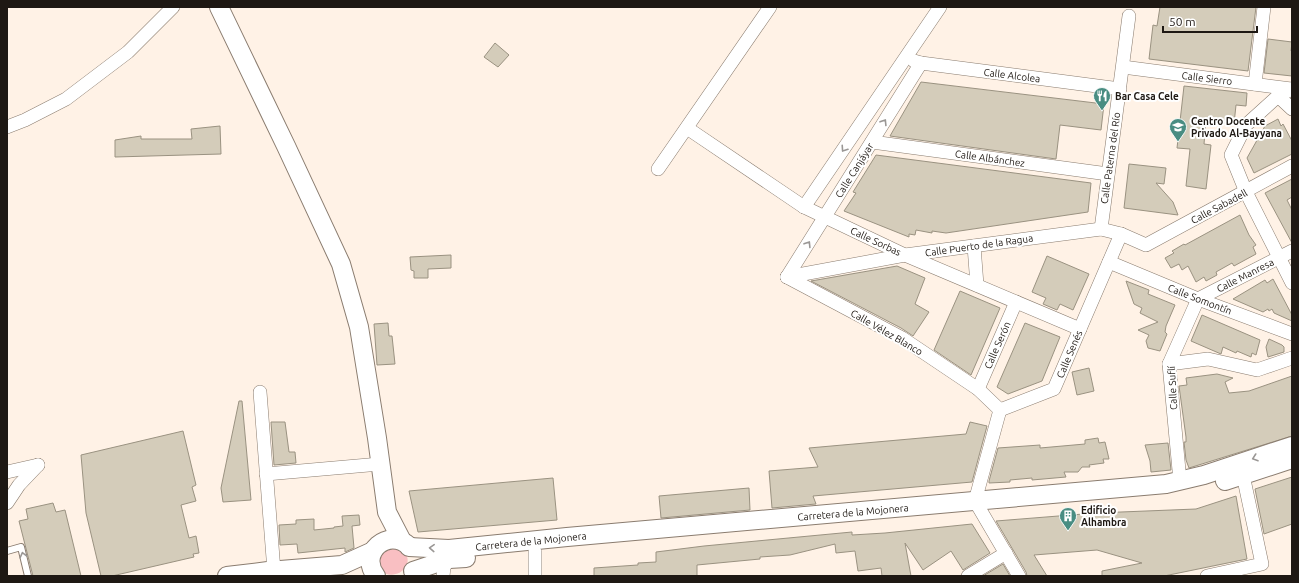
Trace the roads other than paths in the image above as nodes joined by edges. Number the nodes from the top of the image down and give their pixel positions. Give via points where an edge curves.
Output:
1 (174, 7) edge
2 (219, 7) edge
3 (770, 7) edge
4 (940, 7) edge
5 (1264, 7) edge
6 (1129, 16) dead end
7 (905, 59) junction
8 (921, 63) junction
9 (1123, 67) junction
10 (1255, 84) junction
11 (1120, 89) junction
12 (1292, 89) edge
13 (1278, 96) junction
14 (1292, 109) edge
15 (7, 127) edge
16 (686, 128) junction
17 (872, 142) junction
18 (1292, 166) edge
19 (658, 169) dead end
20 (1108, 174) junction
21 (1246, 192) junction
22 (804, 208) junction
23 (825, 217) junction
24 (1101, 229) junction
25 (1121, 234) junction
26 (1146, 245) joint
27 (974, 246) junction
28 (1292, 251) edge
29 (905, 255) junction
30 (1279, 258) junction
31 (1109, 262) junction
32 (787, 278) junction
33 (1292, 283) edge
34 (977, 285) junction
35 (1198, 299) junction
36 (1016, 302) junction
37 (1080, 328) junction
38 (1292, 334) edge
39 (1292, 358) edge
40 (1169, 364) junction
41 (978, 389) junction
42 (260, 392) dead end
43 (1000, 410) junction
44 (1292, 446) edge
45 (1292, 459) edge
46 (380, 464) junction
47 (7, 472) edge
48 (266, 474) junction
49 (1243, 476) junction
50 (1180, 481) junction
51 (7, 503) edge
52 (978, 507) junction
53 (387, 512) junction
54 (406, 544) junction
55 (375, 548) junction
56 (7, 551) edge
57 (535, 552) junction
58 (1006, 553) junction
59 (449, 559) junction
60 (342, 565) junction
61 (270, 572) edge
62 (411, 573) edge
63 (28, 576) edge
64 (227, 576) edge
65 (376, 576) edge
66 (443, 576) edge
67 (535, 576) edge
68 (968, 576) edge
69 (1019, 576) edge
70 (1207, 576) edge

1 - 15 street via 128,52 66,99
2 - 46 street via 341,264 359,328
3 - 16 street
4 - 7 street, Calle Canjáyar
5 - 10 street
6 - 9 street, Calle Paterna del Río
7 - 8 street, Calle Alcolea
7 -> 22 street, Calle Canjáyar
8 - 11 street, Calle Alcolea
17 -> 8 street, Calle Canjáyar
9 - 10 street, Calle Sierro
9 - 11 street, Calle Paterna del Río
10 - 12 street, Calle Sierro
11 - 20 street, Calle Paterna del Río
12 - 13 street
13 - 14 street
13 - 21 street via 1246,125 1231,155
16 - 19 street
16 - 22 street, Calle Sorbas
17 - 20 street, Calle Albánchez
17 - 23 street, Calle Canjáyar
18 - 21 street, Calle Sabadell
20 - 24 street, Calle Paterna del Río
21 - 26 street, Calle Sabadell
21 - 30 street
22 - 23 street, Calle Sorbas
23 - 29 street, Calle Sorbas
32 -> 23 street, Calle Canjáyar
24 - 25 street, Calle Puerto de la Ragua
24 - 27 street, Calle Puerto de la Ragua
25 - 26 street, Calle Puerto de la Ragua
25 - 31 street, Calle Senés
27 - 29 street, Calle Puerto de la Ragua
27 - 34 street
28 - 30 street, Calle Manresa
29 - 32 street, Calle Puerto de la Ragua
29 - 34 street, Calle Sorbas
30 - 33 street
30 - 35 street, Calle Manresa
31 - 35 street, Calle Somontín
31 - 37 street, Calle Senés
32 - 41 street, Calle Vélez Blanco via 902,338
34 - 36 street, Calle Sorbas
35 - 38 street, Calle Somontín
35 - 40 street, Calle Suflí
36 - 37 street, Calle Sorbas
36 - 41 street, Calle Serón
37 - 43 street, Calle Senés via 1054,389
39 - 40 street via 1257,370 1208,359
40 - 50 street, Calle Suflí
41 - 43 street, Calle Vélez Blanco
42 - 48 street
43 - 52 street
44 -> 50 street, Carretera de la Mojonera
45 - 49 street, Carretera de la Mojonera
46 - 48 street
46 - 53 street
47 - 51 street via 38,465
48 - 61 street
49 - 52 street, Carretera de la Mojonera via 1205,488 1127,500
49 - 70 street via 1262,564
50 - 52 street, Carretera de la Mojonera
52 -> 54 street, Carretera de la Mojonera via 567,537 449,549
52 - 57 street, Carretera de la Mojonera
52 - 58 street
53 - 54 street
53 - 55 street
54 - 55 street, Carretera de la Mojonera via 389,540
54 - 62 street via 414,556
55 - 60 street
55 - 65 street via 370,563
63 -> 56 lane via 21,548
57 - 59 street, Carretera de la Mojonera
57 - 67 street
58 - 68 street
58 - 69 street
59 - 62 street, Carretera de la Mojonera
59 - 66 street via 444,567
60 - 61 street
60 - 65 street
61 - 64 street

